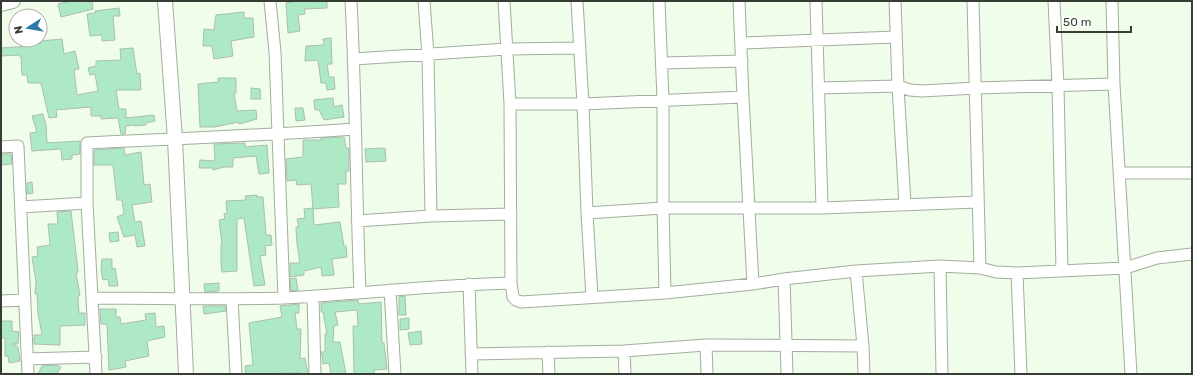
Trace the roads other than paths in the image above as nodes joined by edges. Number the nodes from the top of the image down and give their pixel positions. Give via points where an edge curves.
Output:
1 (13, 1) edge
2 (165, 1) edge
3 (270, 1) edge
4 (351, 1) edge
5 (424, 1) edge
6 (504, 1) edge
7 (578, 1) edge
8 (659, 1) edge
9 (739, 1) edge
10 (816, 1) edge
11 (895, 1) edge
12 (973, 1) edge
13 (1054, 1) edge
14 (1112, 1) edge
15 (1, 4) edge
16 (895, 37) junction
17 (817, 39) junction
18 (742, 43) junction
19 (579, 48) junction
20 (507, 49) junction
21 (428, 55) junction
22 (354, 60) junction
23 (742, 61) junction
24 (662, 63) junction
25 (1114, 84) junction
26 (898, 86) junction
27 (1058, 86) junction
28 (818, 88) junction
29 (976, 88) junction
30 (743, 97) junction
31 (663, 100) junction
32 (510, 104) junction
33 (584, 104) junction
34 (355, 129) junction
35 (278, 134) junction
36 (175, 139) junction
37 (1, 147) edge
38 (1192, 172) edge
39 (1119, 174) junction
40 (978, 202) junction
41 (87, 203) junction
42 (905, 204) junction
43 (21, 207) junction
44 (663, 208) junction
45 (750, 208) junction
46 (822, 208) junction
47 (587, 213) junction
48 (511, 214) junction
49 (431, 216) junction
50 (357, 221) junction
51 (1192, 254) edge
52 (940, 266) junction
53 (980, 268) junction
54 (1125, 268) junction
55 (856, 270) junction
56 (1062, 271) junction
57 (1017, 273) junction
58 (784, 279) junction
59 (511, 283) junction
60 (469, 284) junction
61 (754, 284) junction
62 (390, 290) junction
63 (360, 292) junction
64 (665, 293) junction
65 (312, 296) junction
66 (592, 297) junction
67 (93, 298) junction
68 (183, 298) junction
69 (284, 298) junction
70 (232, 299) junction
71 (25, 300) junction
72 (1, 302) edge
73 (706, 345) junction
74 (786, 346) junction
75 (863, 346) junction
76 (624, 351) junction
77 (548, 352) junction
78 (471, 354) junction
79 (96, 357) junction
80 (27, 359) junction
81 (28, 374) edge
82 (96, 374) edge
83 (186, 374) edge
84 (236, 374) edge
85 (315, 374) edge
86 (395, 374) edge
87 (472, 374) edge
88 (549, 374) edge
89 (625, 374) edge
90 (707, 374) edge
91 (787, 374) edge
92 (864, 374) edge
93 (942, 374) edge
94 (1021, 374) edge
95 (1131, 374) edge

1 - 15 street
2 - 36 street
3 - 35 street
4 - 22 street
5 - 21 street
6 - 20 street
7 - 19 street
8 - 24 street
9 - 18 street
10 - 17 street
11 - 16 street
12 - 29 street
13 - 27 street
14 - 25 street
16 - 17 street
16 - 26 street
17 - 18 street
17 - 28 street
18 - 23 street
19 - 20 street
19 - 33 street
20 - 21 street
20 - 32 street
21 - 22 street
21 - 49 street
22 - 34 street
23 - 24 street
23 - 30 street
24 - 31 street
25 - 27 street
25 - 39 street
26 - 28 street
26 - 29 street via 922,91
26 - 42 street
27 - 29 street
27 - 56 street
28 - 46 street
29 - 40 street
30 - 31 street
30 - 45 street
31 - 33 street
31 - 44 street
32 - 33 street
32 - 48 street
33 - 47 street
34 - 35 street
34 - 50 street
35 - 36 street
35 - 69 street
36 - 41 street via 87,143
36 - 68 street
37 - 43 street via 18,146
38 - 39 street
39 - 54 street
40 - 42 street
40 - 53 street
41 - 43 street
41 - 67 street
42 - 46 street
43 - 71 street
44 - 45 street
44 - 47 street
44 - 64 street
45 - 46 street
45 - 61 street
47 - 66 street
48 - 49 street
48 - 59 street
49 - 50 street
50 - 63 street
51 - 54 street via 1157,258
52 - 53 street
52 - 55 street
52 - 93 street
53 - 57 street
54 - 56 street
54 - 95 street
55 - 58 street
55 - 75 street
56 - 57 street
57 - 94 street
58 - 61 street
58 - 74 street
59 - 60 street
59 - 66 street via 513,298 522,302
60 - 62 street
60 - 78 street
61 - 64 street
62 - 63 street
62 - 86 street
63 - 65 street
64 - 66 street
65 - 69 street
65 - 85 street
67 - 68 street
67 - 79 street
68 - 70 street
68 - 83 street
69 - 70 street
70 - 84 street
71 - 72 street
71 - 80 street
73 - 74 street
73 - 76 street
73 - 90 street
74 - 75 street
74 - 91 street
75 - 92 street
76 - 77 street
76 - 89 street
77 - 78 street
77 - 88 street
78 - 87 street
79 - 80 street
79 - 82 street
80 - 81 street

